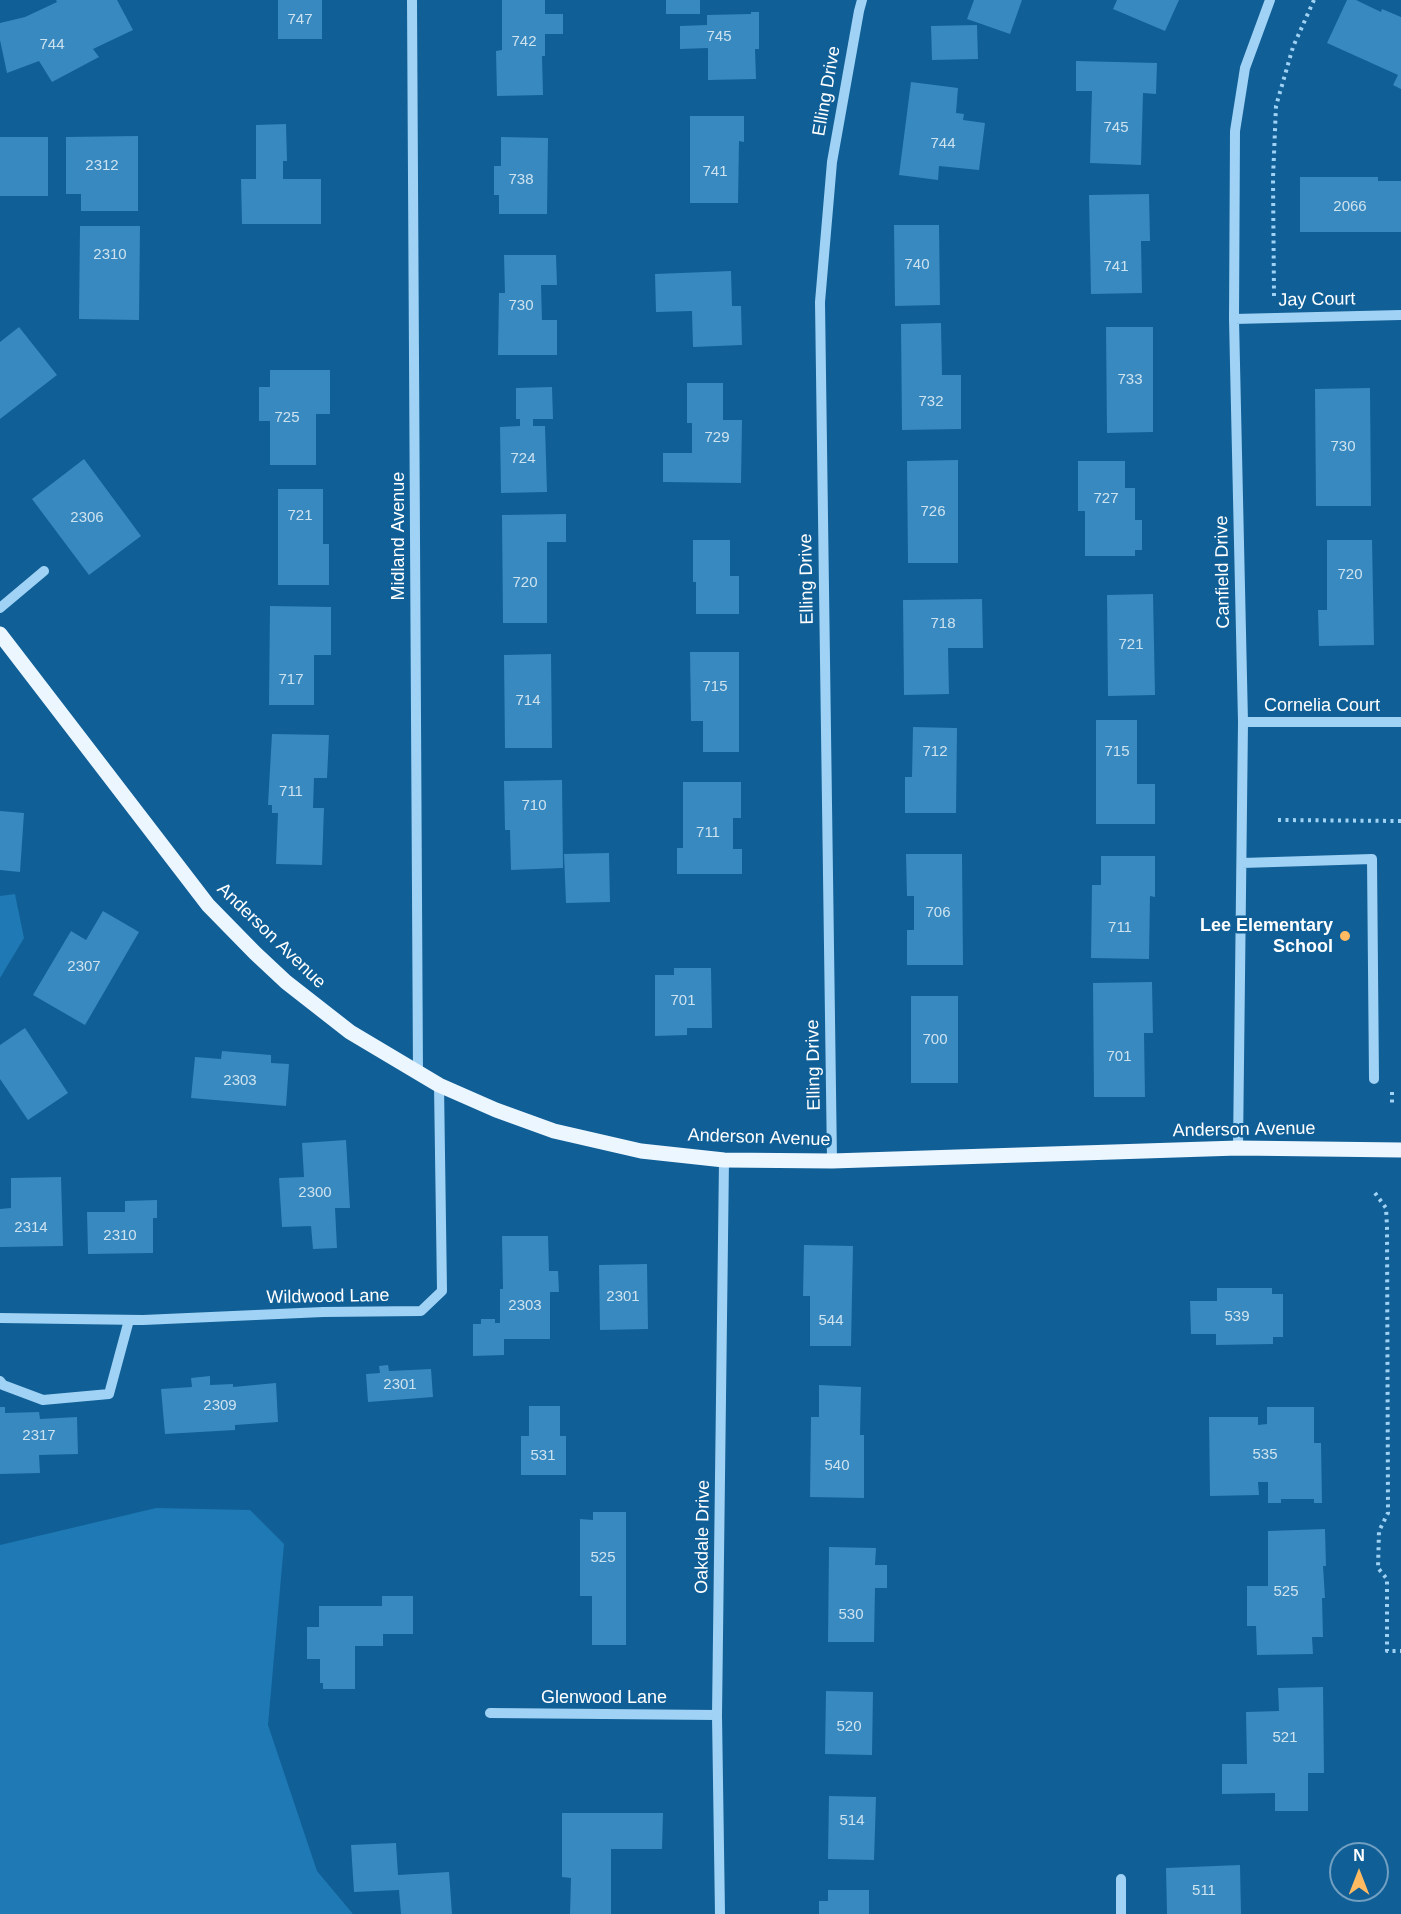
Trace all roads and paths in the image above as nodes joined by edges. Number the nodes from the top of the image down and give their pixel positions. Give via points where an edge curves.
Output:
1 (412, 0) edge
2 (862, 0) edge
3 (1270, 0) edge
4 (1314, 0) edge
5 (1401, 315) edge
6 (1274, 318) junction
7 (1234, 319) junction
8 (44, 571) dead end
9 (0, 608) edge
10 (0, 634) edge
11 (1243, 722) junction
12 (1401, 722) edge
13 (1278, 820) dead end
14 (1401, 821) edge
15 (1242, 862) junction
16 (418, 1073) junction
17 (1374, 1079) dead end
18 (440, 1085) junction
19 (1238, 1148) junction
20 (1401, 1150) edge
21 (724, 1160) junction
22 (832, 1161) junction
23 (1375, 1192) dead end
24 (0, 1317) edge
25 (129, 1320) junction
26 (0, 1381) edge
27 (1401, 1651) edge
28 (490, 1713) dead end
29 (717, 1715) junction
30 (1121, 1879) dead end
31 (720, 1914) edge
32 (1121, 1914) edge

1 - 16 street, Midland Avenue
2 - 22 street, Elling Drive via 832,162 820,302
3 - 7 street, Canfield Drive via 1245,68 1235,131
4 - 6 path via 1293,47 1276,106
5 - 6 street, Jay Court
6 - 7 street, Jay Court
7 - 11 street, Canfield Drive
8 - 9 street
10 - 16 main road, Anderson Avenue via 208,905 286,982 350,1032
11 - 12 street, Cornelia Court
11 - 15 street, Canfield Drive
13 - 14 path
15 - 17 street via 1372,859
15 - 19 street, Canfield Drive
16 - 18 main road, Anderson Avenue
18 - 21 main road, Anderson Avenue via 554,1131 641,1151
18 - 25 street, Wildwood Lane via 442,1291 421,1311
19 - 20 main road, Anderson Avenue
19 - 22 main road, Anderson Avenue
21 - 22 main road, Anderson Avenue
21 - 29 street, Oakdale Drive
23 - 27 path via 1386,1208 1387,1226 1388,1513 1379,1531 1378,1568 1387,1579 1387,1651
24 - 25 street, Wildwood Lane
25 - 26 street via 109,1394 43,1401
28 - 29 street, Glenwood Lane
29 - 31 street, Oakdale Drive
30 - 32 street

